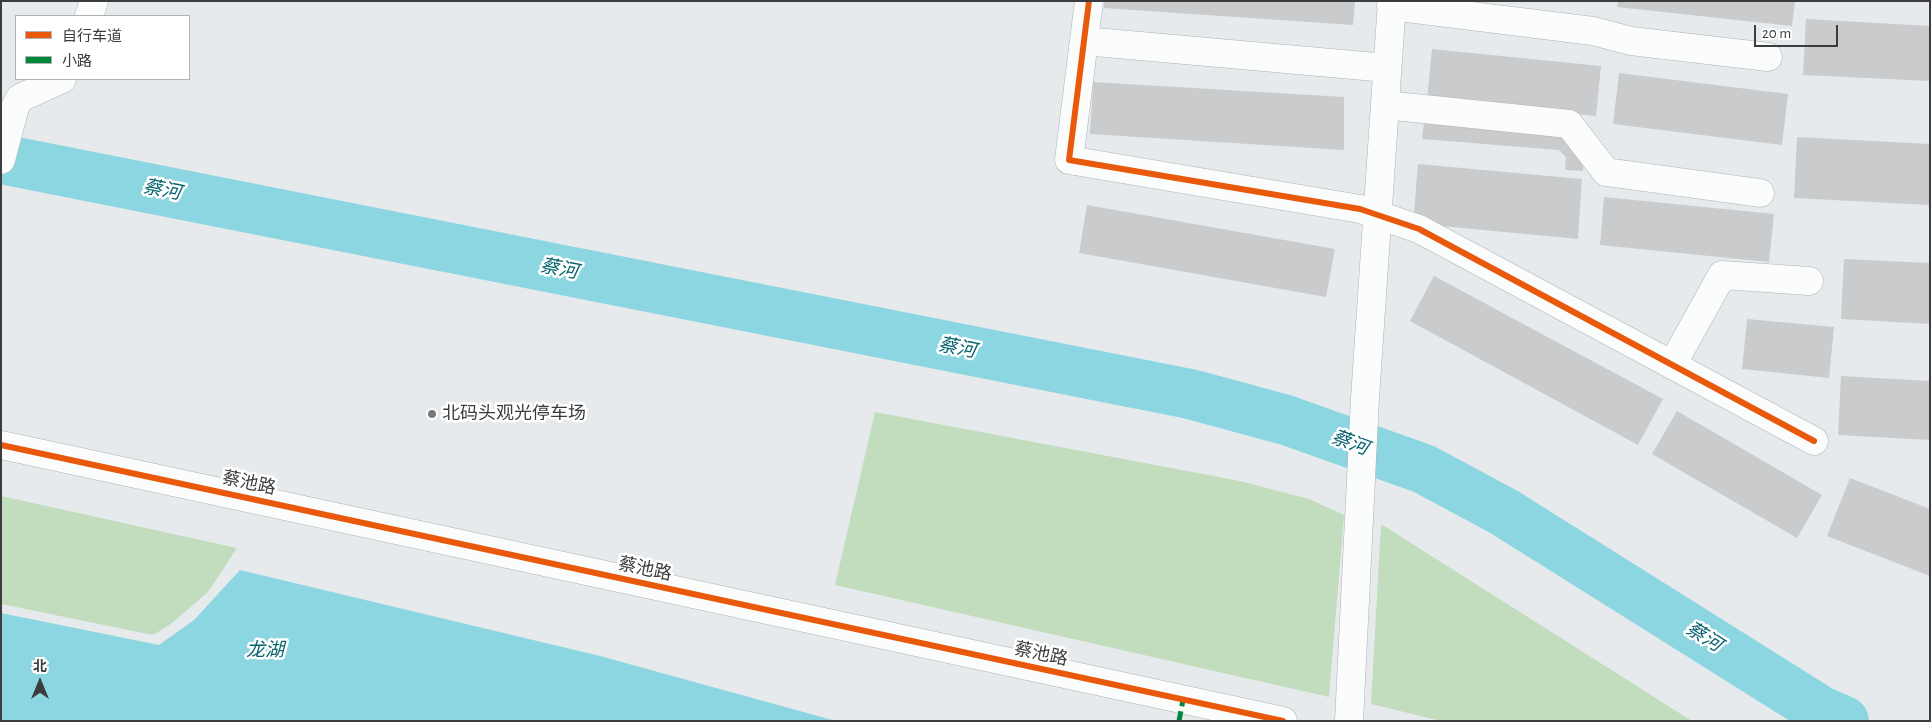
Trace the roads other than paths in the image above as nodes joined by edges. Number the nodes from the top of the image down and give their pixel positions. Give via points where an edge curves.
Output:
1 (94, 1) edge
2 (1089, 1) edge
3 (1391, 4) edge
4 (89, 15) edge
5 (1084, 41) junction
6 (1768, 57) dead end
7 (1387, 68) junction
8 (60, 80) edge
9 (1385, 105) junction
10 (1, 160) edge
11 (1760, 193) dead end
12 (1377, 215) junction
13 (1810, 281) dead end
14 (1672, 365) junction
15 (1814, 441) dead end
16 (1, 445) edge
17 (1283, 721) edge
18 (1349, 721) edge

1 - 4 street
2 - 5 street
3 - 6 street via 1593,31 1631,41
3 - 7 street
5 - 7 street
5 - 12 street via 1069,160 1360,209
7 - 9 street
8 - 10 street via 20,98
9 - 11 street via 1569,124 1606,172
9 - 12 street
12 - 14 street via 1419,229
12 - 18 street
13 - 14 street via 1722,275
14 - 15 street
16 - 17 street, 蔡池路

